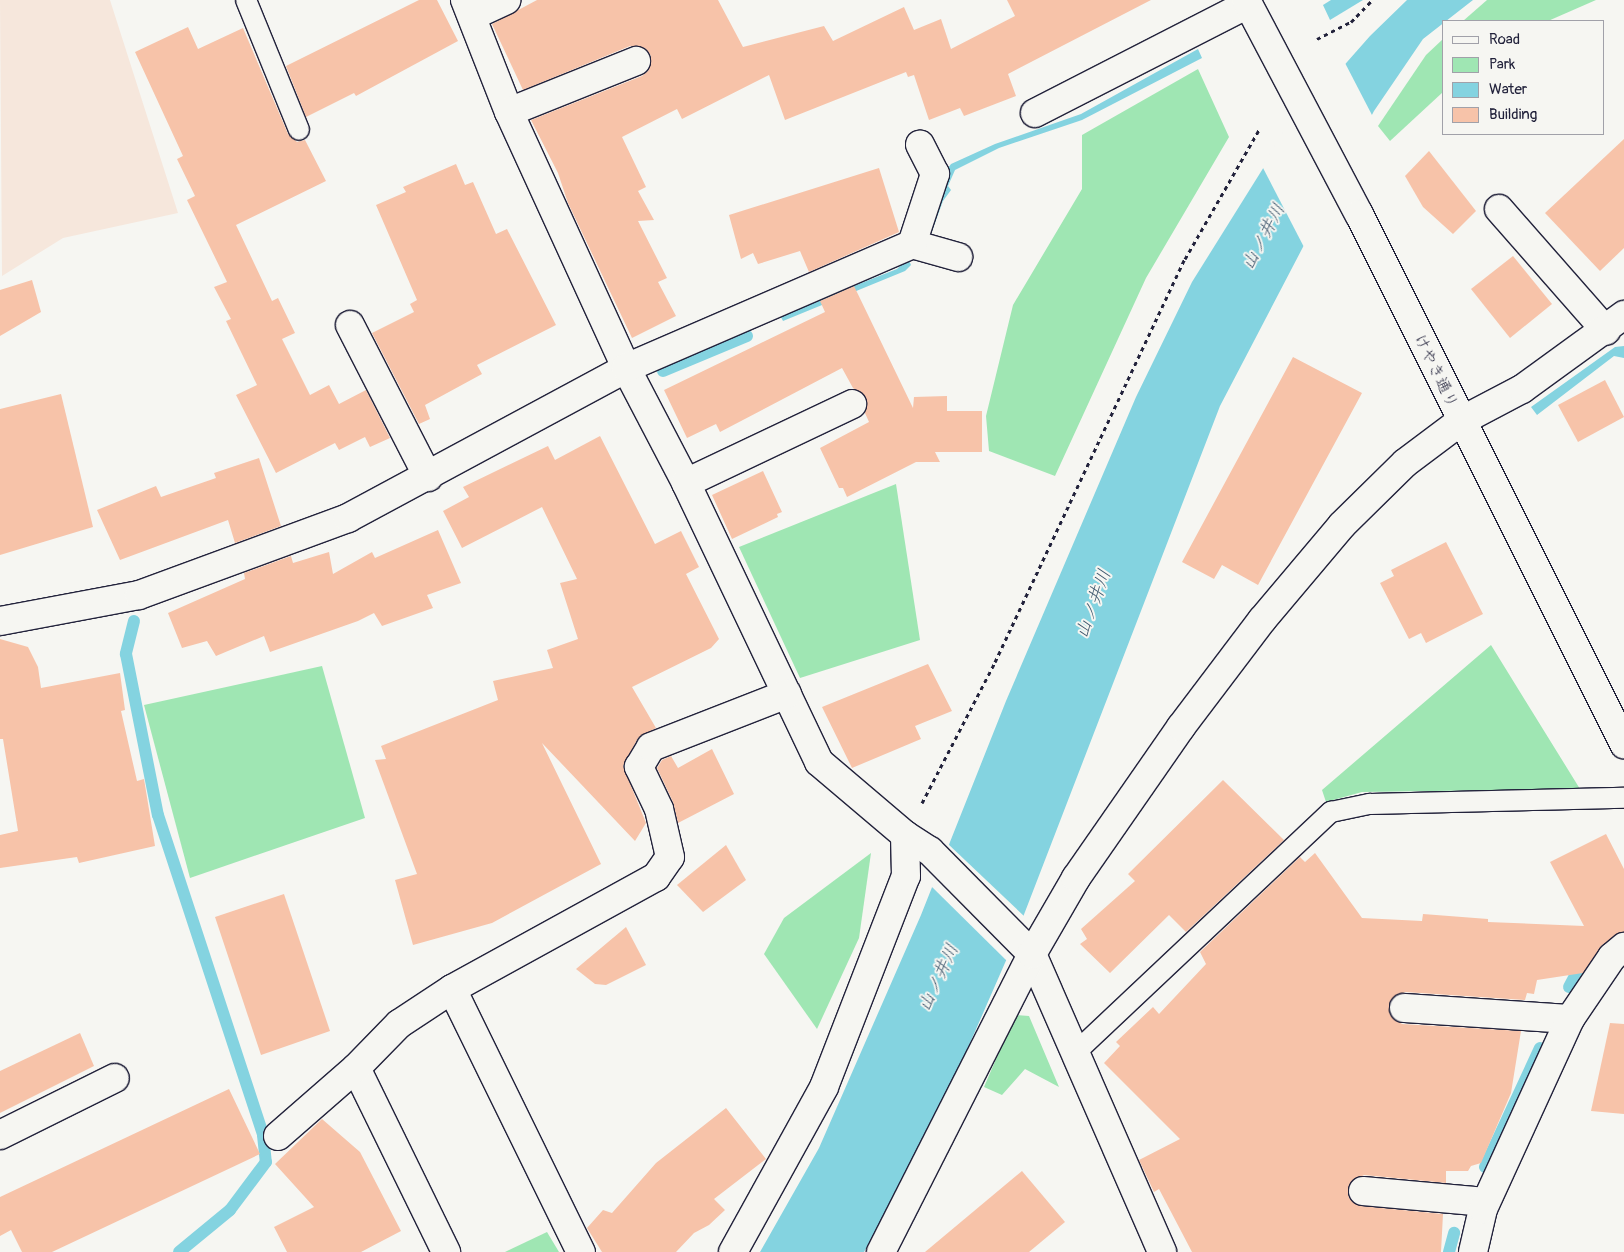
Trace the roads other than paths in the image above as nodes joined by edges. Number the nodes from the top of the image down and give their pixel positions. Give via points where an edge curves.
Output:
1 (246, 0) edge
2 (508, 0) edge
3 (1247, 2) edge
4 (468, 8) edge
5 (636, 61) dead end
6 (509, 112) junction
7 (1035, 112) dead end
8 (299, 130) dead end
9 (920, 145) dead end
10 (1499, 209) dead end
11 (912, 244) junction
12 (958, 257) dead end
13 (1615, 323) edge
14 (350, 325) dead end
15 (626, 368) junction
16 (852, 404) dead end
17 (1461, 421) junction
18 (428, 477) junction
19 (686, 483) junction
20 (0, 621) edge
21 (787, 694) junction
22 (1624, 744) edge
23 (1624, 798) edge
24 (906, 835) junction
25 (1624, 947) edge
26 (1032, 954) junction
27 (452, 989) junction
28 (1404, 1008) dead end
29 (1570, 1019) junction
30 (1075, 1053) junction
31 (356, 1068) junction
32 (115, 1078) dead end
33 (0, 1134) edge
34 (278, 1136) dead end
35 (1363, 1192) dead end
36 (1486, 1202) junction
37 (446, 1252) edge
38 (581, 1252) edge
39 (733, 1252) edge
40 (881, 1252) edge
41 (1162, 1252) edge
42 (1473, 1252) edge

1 - 8 lane
2 - 4 street
3 - 7 street
3 - 17 street, けやき通り via 1359,214
4 - 6 street
5 - 6 street
6 - 15 street
9 - 11 street via 935,174
10 - 13 street
11 - 12 street
11 - 15 street
13 - 17 street via 1522,390
14 - 18 street
15 - 18 street
15 - 19 street
16 - 19 street
17 - 22 street, けやき通り
17 - 26 street via 1405,463 1342,525 1262,620 1181,727 1076,878
18 - 20 street via 348,518 138,595
19 - 21 street
21 - 24 street via 819,762
21 - 27 street via 651,747 639,767 658,809 670,857 656,877
23 - 30 lane via 1370,804 1331,812
24 - 26 street via 930,851
24 - 39 street via 906,876 824,1087
25 - 29 street via 1612,957
26 - 30 street
26 - 40 street
27 - 31 street via 399,1024
27 - 38 street
28 - 29 street
29 - 36 street
30 - 41 street
31 - 34 street
31 - 37 street
32 - 33 street
35 - 36 street
36 - 42 street

